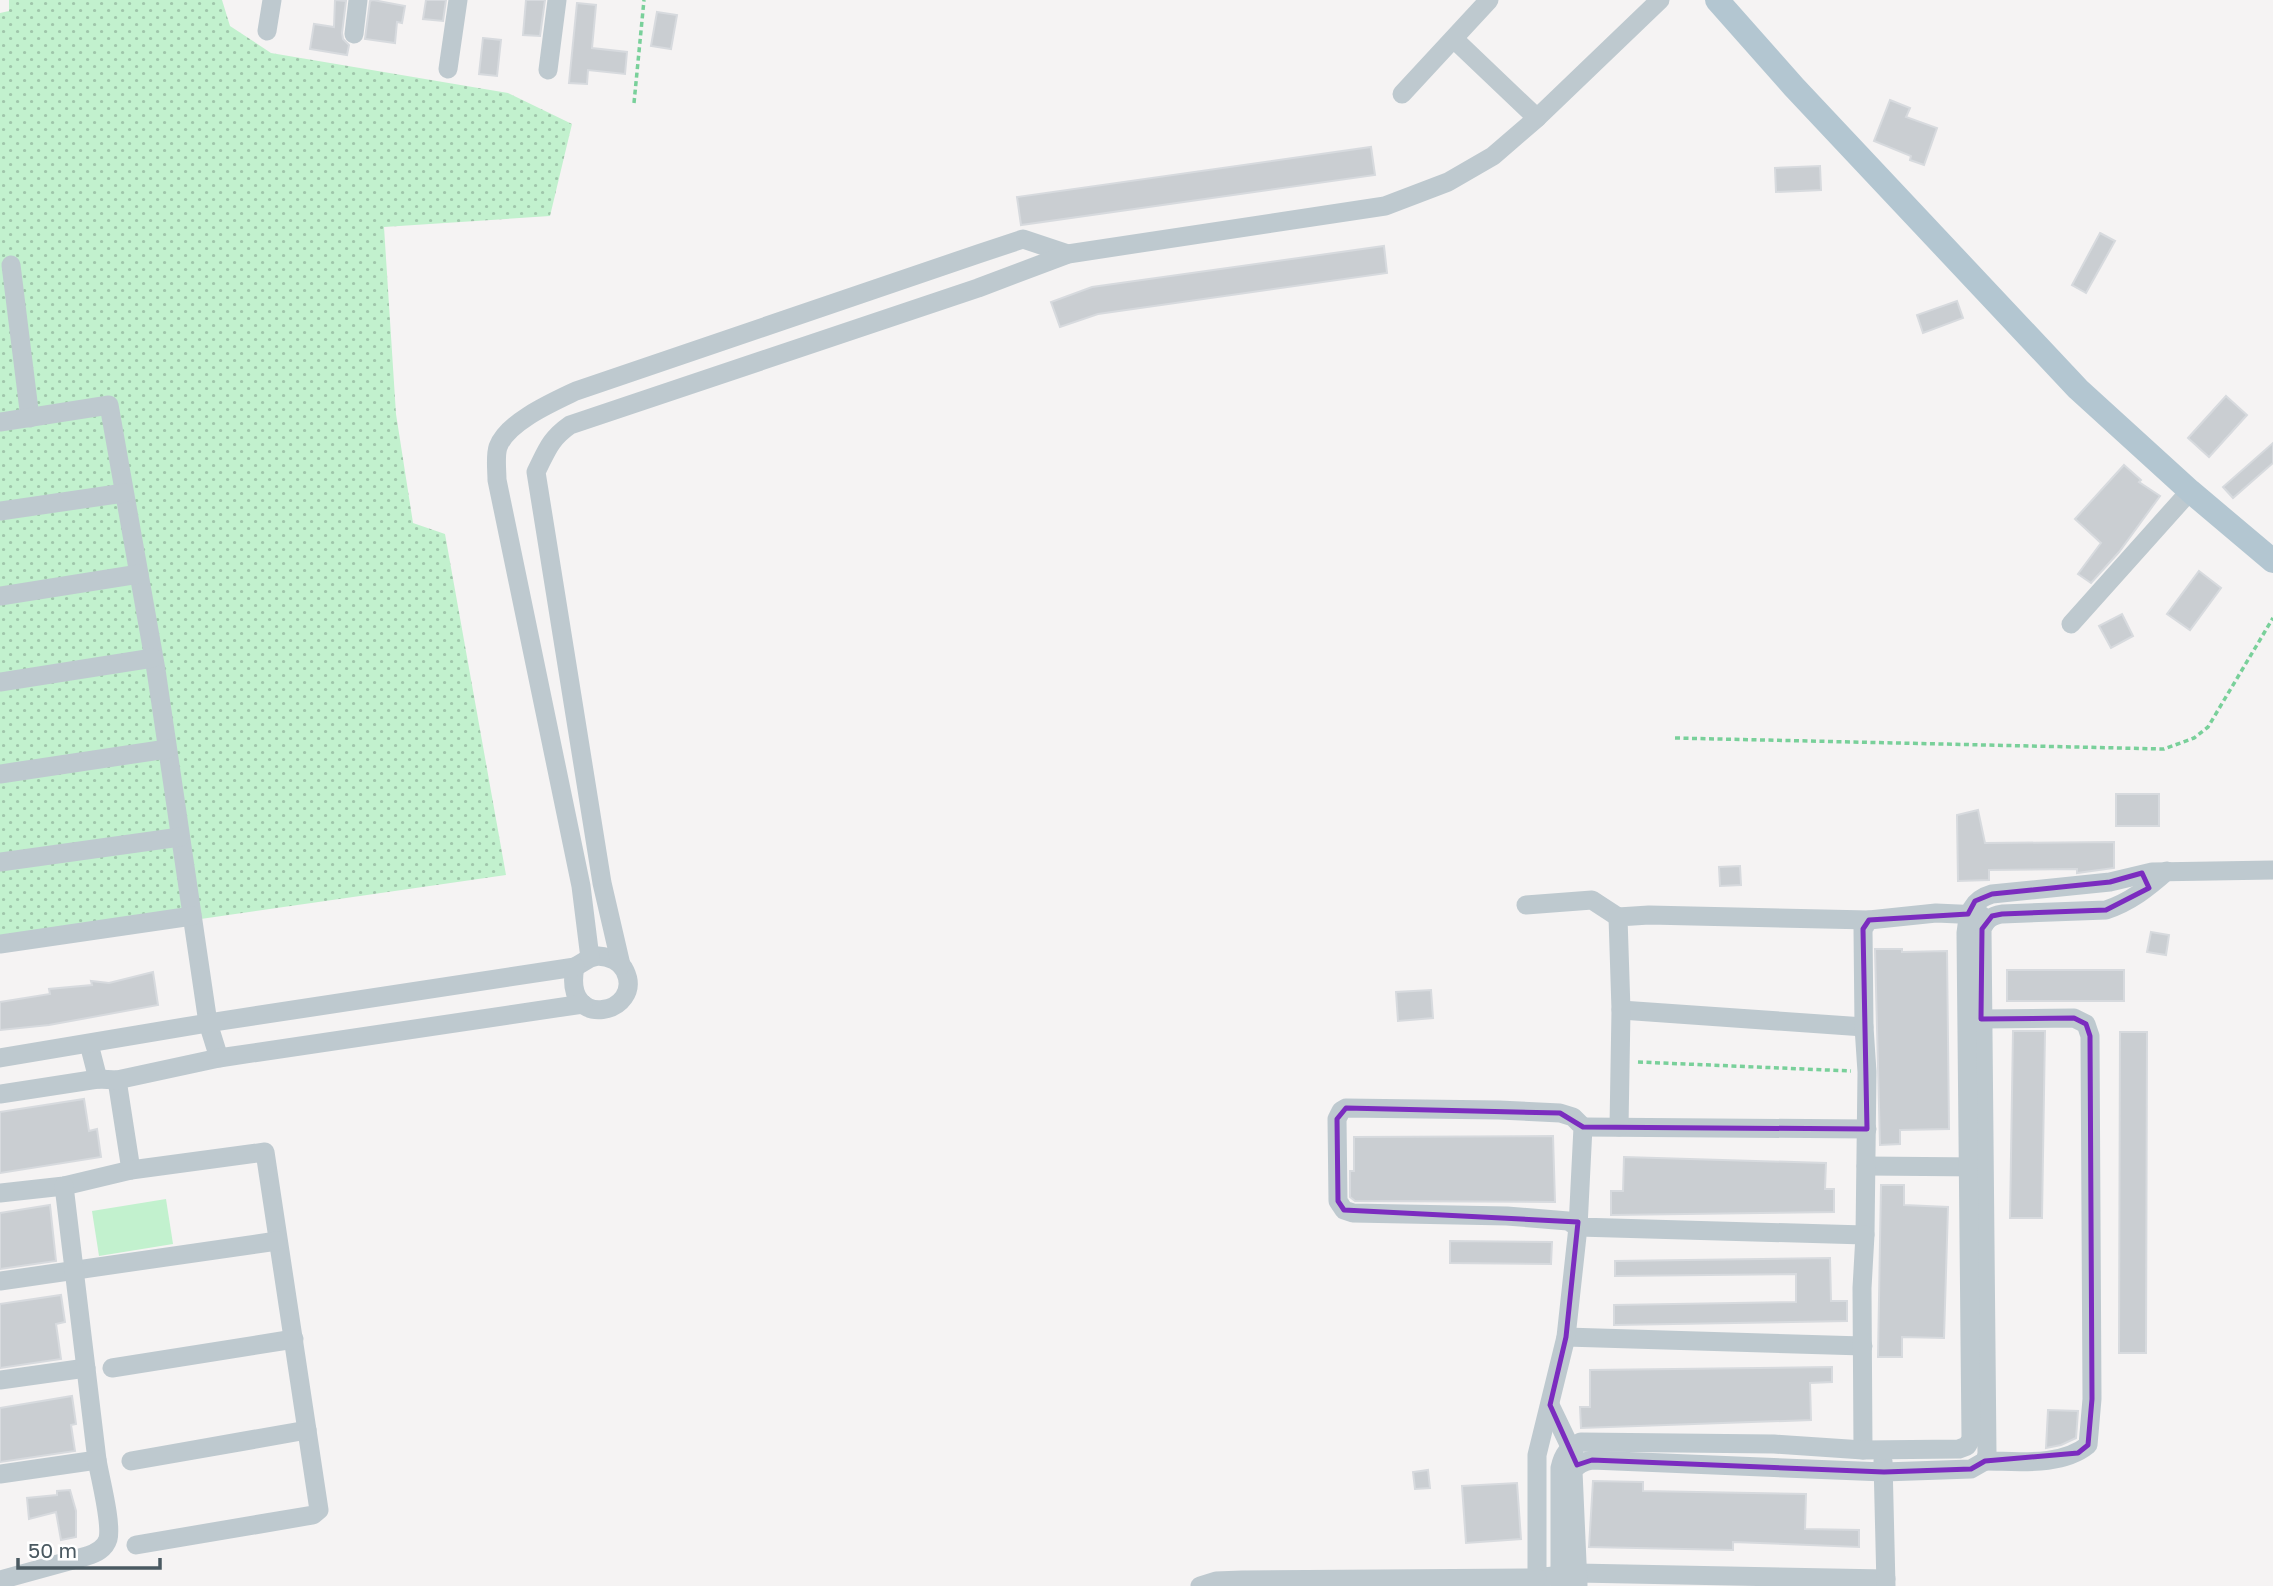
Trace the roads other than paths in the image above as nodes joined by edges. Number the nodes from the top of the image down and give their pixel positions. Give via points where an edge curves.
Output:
1 (272, 0) edge
2 (358, 0) edge
3 (458, 0) edge
4 (557, 0) edge
5 (1489, 0) edge
6 (1660, 0) edge
7 (1717, 0) edge
8 (267, 31) dead end
9 (354, 34) dead end
10 (1454, 39) junction
11 (448, 69) dead end
12 (548, 70) dead end
13 (1402, 94) dead end
14 (1537, 118) junction
15 (1068, 254) junction
16 (11, 265) dead end
17 (30, 418) junction
18 (0, 422) edge
19 (2190, 491) junction
20 (124, 493) junction
21 (0, 511) edge
22 (2273, 561) edge
23 (139, 574) junction
24 (0, 596) edge
25 (2071, 624) dead end
26 (153, 658) junction
27 (0, 682) edge
28 (167, 749) junction
29 (0, 774) edge
30 (180, 837) junction
31 (0, 862) edge
32 (2273, 870) edge
33 (2146, 880) junction
34 (1526, 905) dead end
35 (1968, 914) junction
36 (192, 916) junction
37 (1618, 916) junction
38 (1992, 916) junction
39 (1869, 920) junction
40 (0, 944) edge
41 (582, 962) junction
42 (621, 965) junction
43 (583, 1004) junction
44 (1621, 1010) junction
45 (1981, 1019) junction
46 (208, 1023) junction
47 (1864, 1027) junction
48 (89, 1044) junction
49 (0, 1058) edge
50 (219, 1058) junction
51 (107, 1079) junction
52 (0, 1094) edge
53 (1583, 1127) junction
54 (1619, 1127) junction
55 (1867, 1129) junction
56 (1866, 1166) junction
57 (1976, 1168) junction
58 (131, 1170) junction
59 (64, 1186) junction
60 (0, 1194) edge
61 (1578, 1227) junction
62 (1866, 1235) junction
63 (277, 1241) junction
64 (74, 1270) junction
65 (0, 1281) edge
66 (1566, 1337) junction
67 (293, 1339) junction
68 (1863, 1346) junction
69 (86, 1368) junction
70 (111, 1368) dead end
71 (0, 1380) edge
72 (1550, 1405) junction
73 (307, 1430) junction
74 (1863, 1450) junction
75 (1883, 1450) junction
76 (1574, 1455) junction
77 (97, 1460) junction
78 (131, 1461) dead end
79 (1985, 1461) junction
80 (1884, 1472) junction
81 (0, 1474) edge
82 (136, 1545) dead end
83 (1537, 1578) junction
84 (0, 1580) edge
85 (1569, 1580) edge
86 (1886, 1583) edge
87 (1200, 1586) edge

1 - 8 street
2 - 9 street
3 - 11 street
4 - 12 street
5 - 10 street
6 - 14 street
7 - 19 main road via 2078,389
10 - 13 street
10 - 14 street
14 - 15 street via 1493,156 1448,183 1385,206
15 - 41 street via 1023,239 576,391 512,426 498,448 497,480 581,886
15 - 42 street via 570,425 549,442 536,471 602,883
16 - 17 street
17 - 18 street
17 - 20 street via 109,405
19 - 22 main road
19 - 25 street
20 - 21 street
20 - 23 street
23 - 24 street
23 - 26 street
26 - 27 street
26 - 28 street
28 - 29 street
28 - 30 street
30 - 31 street
30 - 36 street
32 - 33 street via 2167,871
33 - 35 street via 1992,894 1975,901
33 - 38 street via 2121,905 2106,910
34 - 37 street via 1592,900
35 - 38 street
35 - 39 street via 1936,912
35 - 57 street
36 - 40 street
36 - 46 street
37 - 39 street
37 - 44 street
38 - 45 street via 1982,929
39 - 47 street via 1863,929
41 - 42 street via 607,957
41 - 43 street via 573,986
41 - 46 street
42 - 43 street via 627,989 618,1004 603,1010
43 - 50 street
44 - 47 street
44 - 54 street
45 - 57 street
45 - 79 street via 2074,1018 2086,1024 2090,1037 2092,1399 2088,1445 2051,1459
46 - 48 street
46 - 50 street
47 - 55 street
48 - 49 street
48 - 51 street
50 - 51 street
51 - 52 street
51 - 58 street
53 - 54 street
53 - 61 street
53 - 61 street via 1560,1113 1499,1110 1346,1108 1337,1119 1338,1201 1344,1210 1507,1216 1568,1221
54 - 55 street
55 - 56 street
56 - 57 street
56 - 62 street
57 - 75 street via 1971,1439 1959,1449
57 - 79 street
58 - 59 street
58 - 63 street via 265,1152
59 - 60 street
59 - 64 street
61 - 62 street
61 - 66 street
62 - 68 street
63 - 64 street
63 - 67 street
64 - 65 street
64 - 69 street
66 - 68 street
66 - 72 street
67 - 70 street
67 - 73 street
68 - 74 street
69 - 71 street
69 - 77 street
72 - 76 street
72 - 83 street via 1537,1455
73 - 78 street
73 - 82 street via 319,1510 313,1516
74 - 75 street
74 - 76 street via 1581,1442
75 - 80 street
76 - 80 street via 1592,1460
76 - 85 street
77 - 81 street
77 - 84 street via 109,1528 104,1546 97,1553
79 - 80 street via 1971,1469
80 - 86 street
83 - 85 street
83 - 87 street via 1242,1580
85 - 86 street

